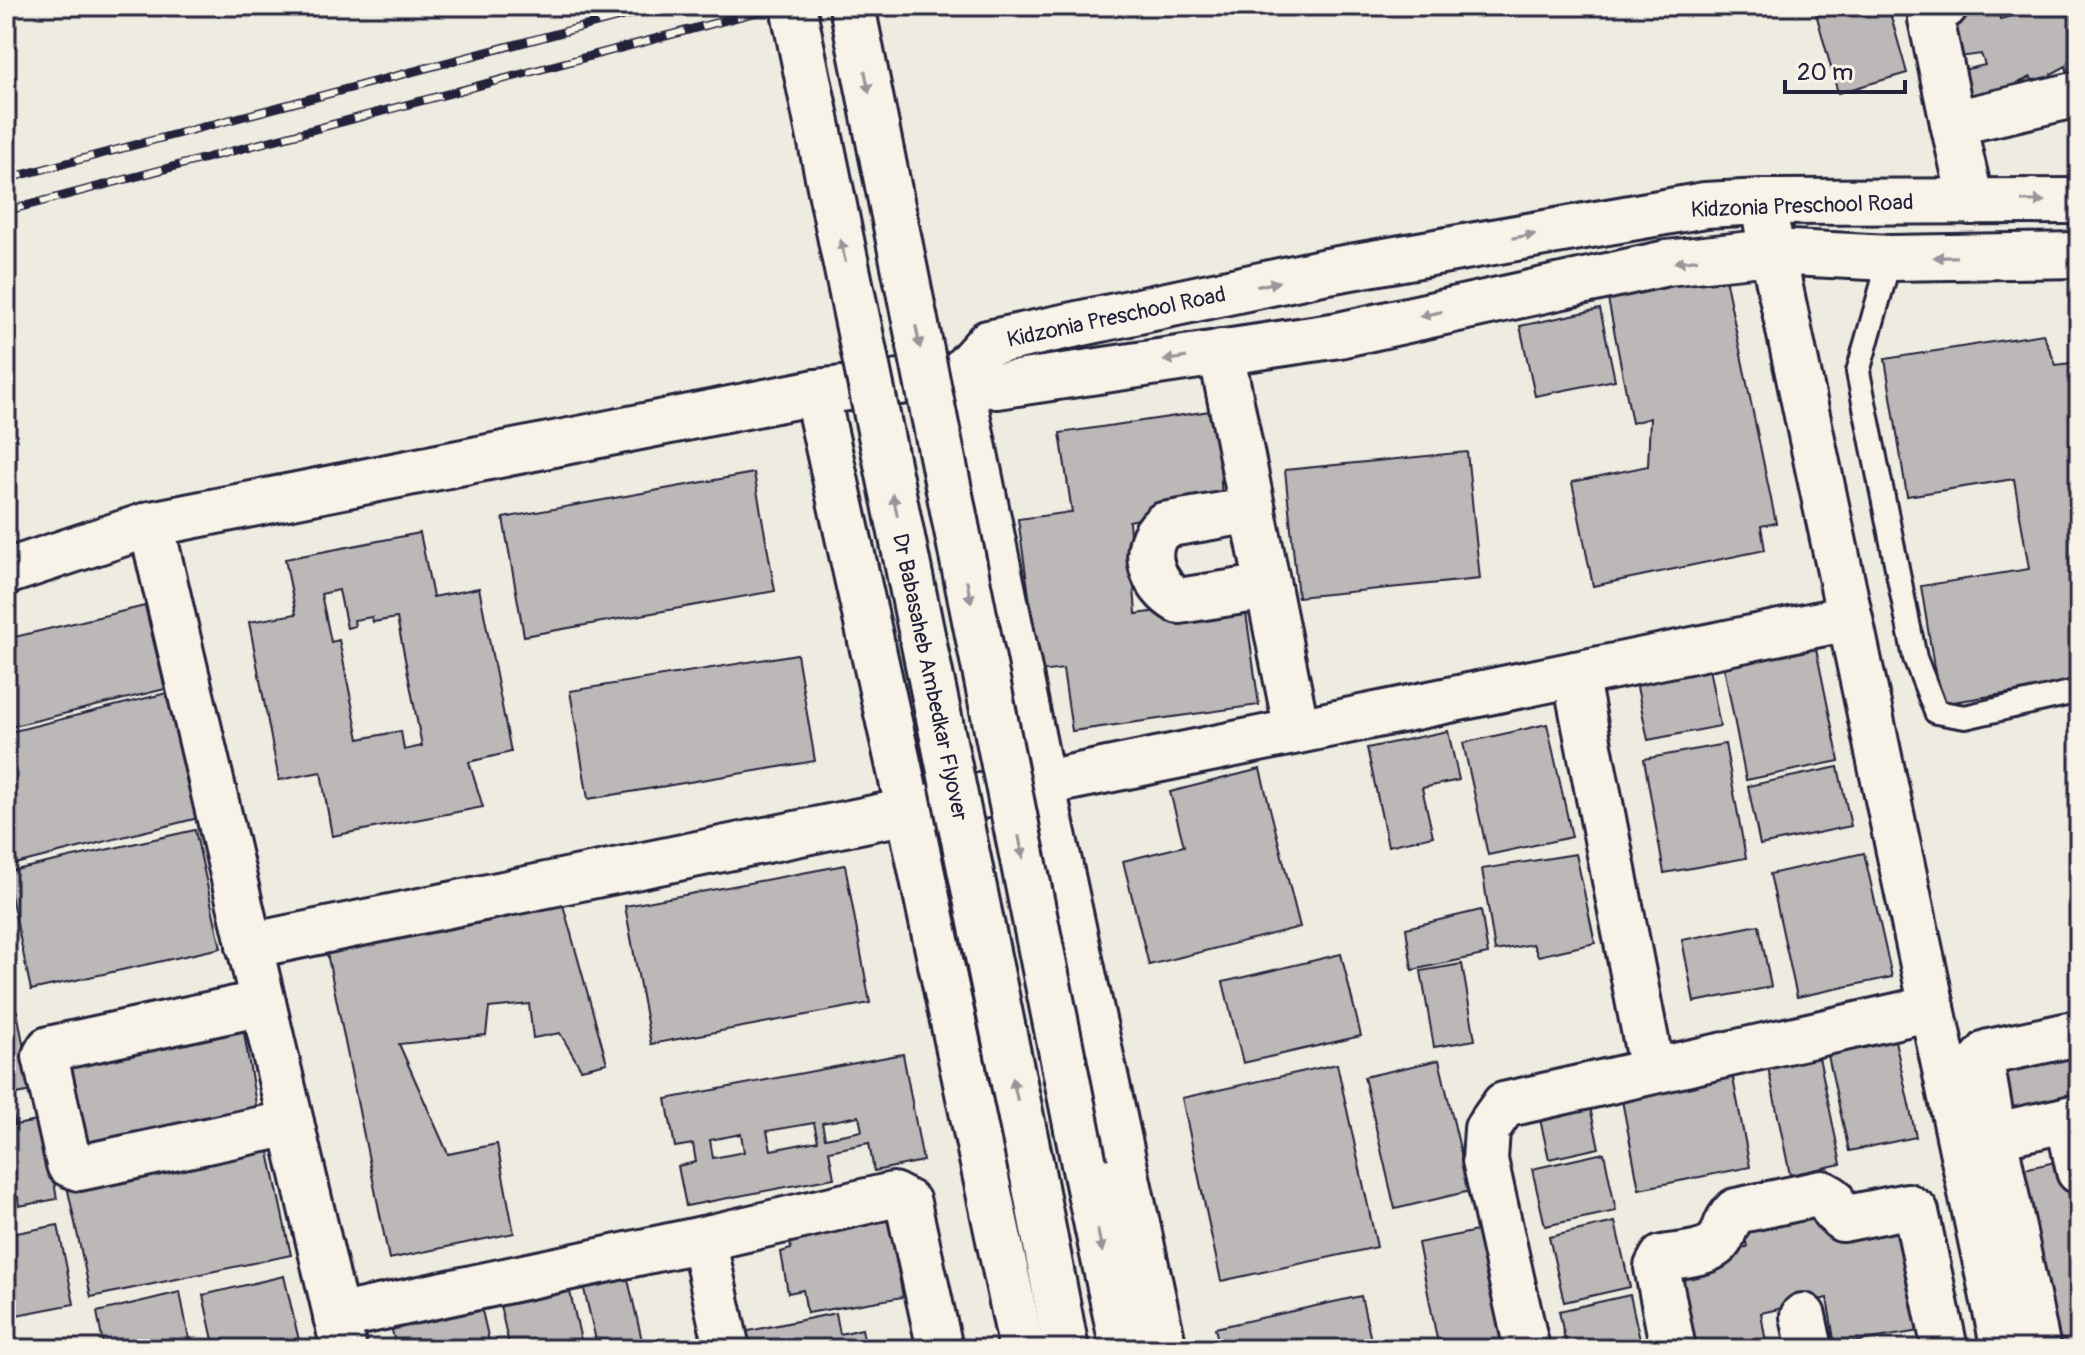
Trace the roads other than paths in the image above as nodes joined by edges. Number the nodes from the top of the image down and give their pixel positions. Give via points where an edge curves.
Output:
1 (793, 6) edge
2 (852, 6) edge
3 (1945, 6) edge
4 (2079, 94) edge
5 (1953, 123) junction
6 (2079, 201) edge
7 (1762, 202) junction
8 (1971, 202) junction
9 (1771, 252) junction
10 (2079, 255) edge
11 (1890, 258) junction
12 (1221, 352) junction
13 (959, 375) junction
14 (816, 392) junction
15 (1253, 510) junction
16 (151, 524) junction
17 (6, 572) edge
18 (1268, 587) junction
19 (1849, 618) junction
20 (1575, 674) junction
21 (2079, 691) edge
22 (1297, 731) junction
23 (1042, 783) junction
24 (909, 812) junction
25 (249, 946) junction
26 (263, 1003) junction
27 (1932, 1008) junction
28 (2079, 1033) edge
29 (1652, 1071) junction
30 (2073, 1118) edge
31 (291, 1123) junction
32 (1978, 1139) junction
33 (2079, 1171) edge
34 (703, 1239) junction
35 (340, 1333) edge
36 (2014, 1346) edge
37 (727, 1349) edge
38 (940, 1349) edge
39 (1022, 1349) edge
40 (1066, 1349) edge
41 (1123, 1349) edge
42 (1164, 1349) edge
43 (1527, 1349) edge
44 (1673, 1349) edge
45 (1945, 1349) edge
46 (1955, 1349) edge

40 -> 1 street, Dr Babasaheb Ambedkar Flyover, bridge
2 -> 41 street, bridge
3 - 5 street via 1931,19
4 - 5 street
5 - 8 street
8 -> 6 street, Kidzonia Preschool Road
7 - 8 street, Kidzonia Preschool Road
7 - 9 street
13 -> 7 street, Kidzonia Preschool Road via 988,343 1322,272 1705,205
9 - 11 street, Kidzonia Preschool Road
9 -> 12 street, Kidzonia Preschool Road via 1667,263 1339,335
9 - 19 street
10 -> 11 street, Kidzonia Preschool Road
11 - 21 lane via 1858,372 1915,658 1936,712 1965,717
12 -> 13 street, Kidzonia Preschool Road via 997,386
12 - 15 street
13 - 14 street
13 - 23 street
14 - 16 street
14 - 24 street
15 - 18 street
15 - 18 street via 1164,525 1155,533 1150,556 1155,580 1179,601
16 - 17 street
16 - 25 street
18 - 22 street
19 - 20 street
19 - 27 street
20 - 22 street
20 - 29 street
22 - 23 street
23 - 24 street
23 - 42 street
24 - 25 street
24 - 39 street
25 - 26 street
26 - 31 street
26 - 31 street via 49,1049 45,1056 69,1164 79,1168
27 - 29 street
27 - 32 street
28 - 32 street via 1989,1052 1981,1061
29 - 43 street via 1504,1105 1487,1129 1485,1160
30 - 32 street
30 - 33 street
31 - 35 street
32 - 36 street
34 - 35 street
34 - 37 street
34 - 38 street via 893,1195 908,1203
36 - 46 street
44 - 45 street via 1657,1267 1662,1258 1714,1248 1736,1211 1822,1193 1843,1219 1907,1206 1916,1212

